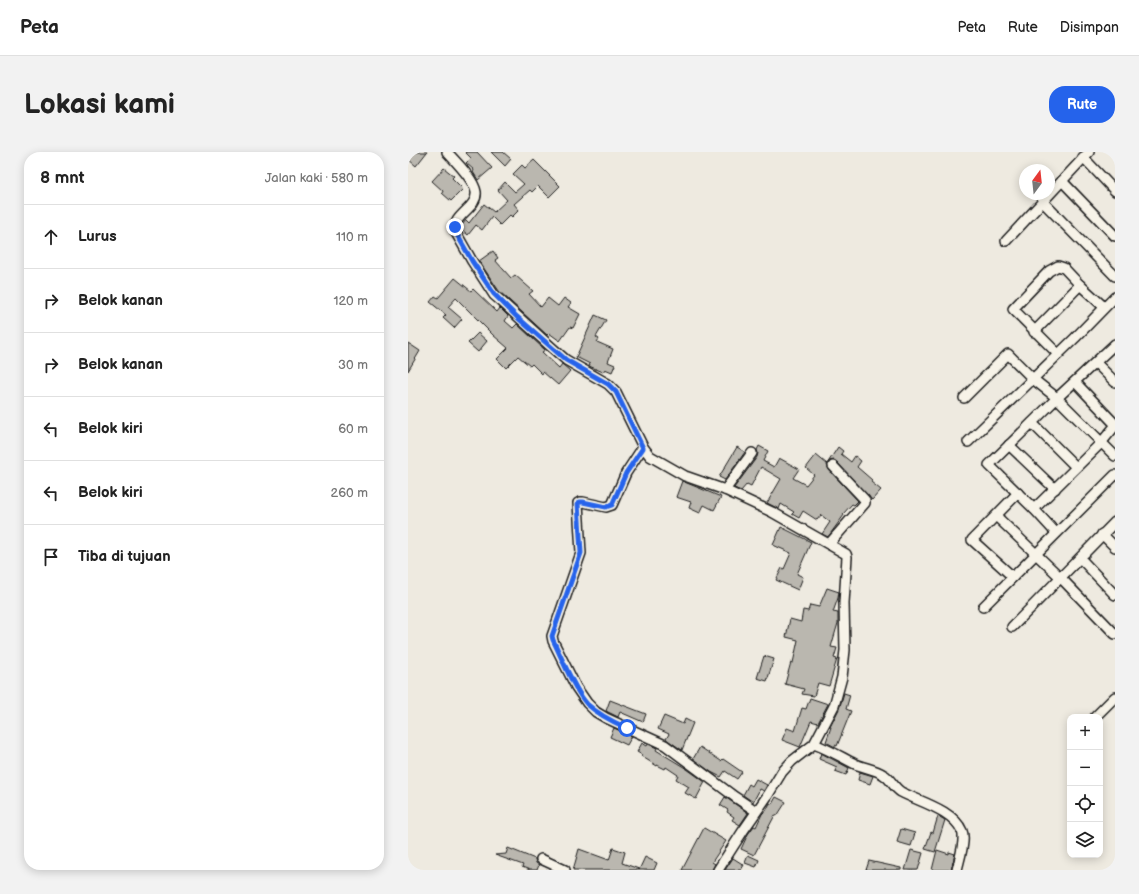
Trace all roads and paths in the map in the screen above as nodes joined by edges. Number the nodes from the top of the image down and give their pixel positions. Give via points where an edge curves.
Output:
1 (447, 152) edge
2 (1086, 155) edge
3 (1062, 181) junction
4 (1115, 192) edge
5 (1042, 201) junction
6 (1115, 236) edge
7 (1006, 240) dead end
8 (1115, 276) edge
9 (1080, 286) junction
10 (1115, 297) edge
11 (1104, 307) junction
12 (1034, 332) junction
13 (1115, 344) edge
14 (1058, 354) junction
15 (1096, 363) junction
16 (1033, 379) junction
17 (1075, 382) junction
18 (1115, 382) edge
19 (964, 398) dead end
20 (1057, 398) junction
21 (1032, 423) junction
22 (1115, 425) edge
23 (968, 442) dead end
24 (1101, 442) junction
25 (1009, 445) junction
26 (643, 448) junction
27 (752, 453) dead end
28 (1115, 456) edge
29 (833, 466) dead end
30 (1076, 467) junction
31 (1115, 475) edge
32 (1055, 489) junction
33 (725, 490) junction
34 (1018, 493) junction
35 (1034, 509) junction
36 (996, 516) junction
37 (1115, 522) edge
38 (1056, 533) junction
39 (1102, 534) junction
40 (829, 544) junction
41 (1115, 547) edge
42 (1036, 553) junction
43 (1080, 558) junction
44 (1013, 577) junction
45 (1060, 577) junction
46 (1115, 595) edge
47 (983, 606) dead end
48 (1012, 627) dead end
49 (1115, 634) edge
50 (1115, 697) edge
51 (1098, 714) edge
52 (814, 744) junction
53 (756, 811) junction
54 (541, 859) dead end
55 (565, 870) edge
56 (718, 870) edge
57 (957, 870) edge

1 - 26 street via 468,176 476,192 473,202 459,218 455,231 488,285 502,302 566,360 611,388 619,398
2 - 3 street
2 - 4 street
3 - 5 street
3 - 6 street
5 - 7 street
5 - 8 street
9 - 11 street
9 - 12 street
9 - 12 street via 1061,266 1049,271 1012,309
10 - 11 street
11 - 14 street
12 - 14 street
13 - 15 street
14 - 16 street
15 - 17 street
15 - 18 street
16 - 19 street via 1008,354
16 - 20 street
16 - 23 street
17 - 20 street
17 - 22 street
20 - 21 street
20 - 24 street
21 - 25 street
21 - 30 street
22 - 24 street
24 - 28 street
24 - 30 street
25 - 32 street
25 - 34 street via 989,465
26 - 33 street via 650,456 685,476
26 - 53 street via 626,473 612,505 606,507 578,503 581,553 552,636 553,640 576,687 596,712 665,745
27 - 33 street
29 - 40 street via 865,503
30 - 32 street
31 - 38 street
32 - 35 street
33 - 40 street via 772,512
34 - 35 street
34 - 36 street
35 - 38 street
36 - 42 street
36 - 44 street via 972,540
37 - 39 street
38 - 42 street
39 - 41 street
39 - 43 street
40 - 52 street via 847,557 844,603 845,650 842,677 834,706
42 - 44 street
42 - 45 street
43 - 45 street
43 - 46 street
44 - 47 street
45 - 48 street
45 - 49 street
50 - 51 street
52 - 53 street via 787,765
52 - 57 street via 854,764 882,773 901,792 926,802 951,817 959,826 964,838
53 - 56 street
54 - 55 street

